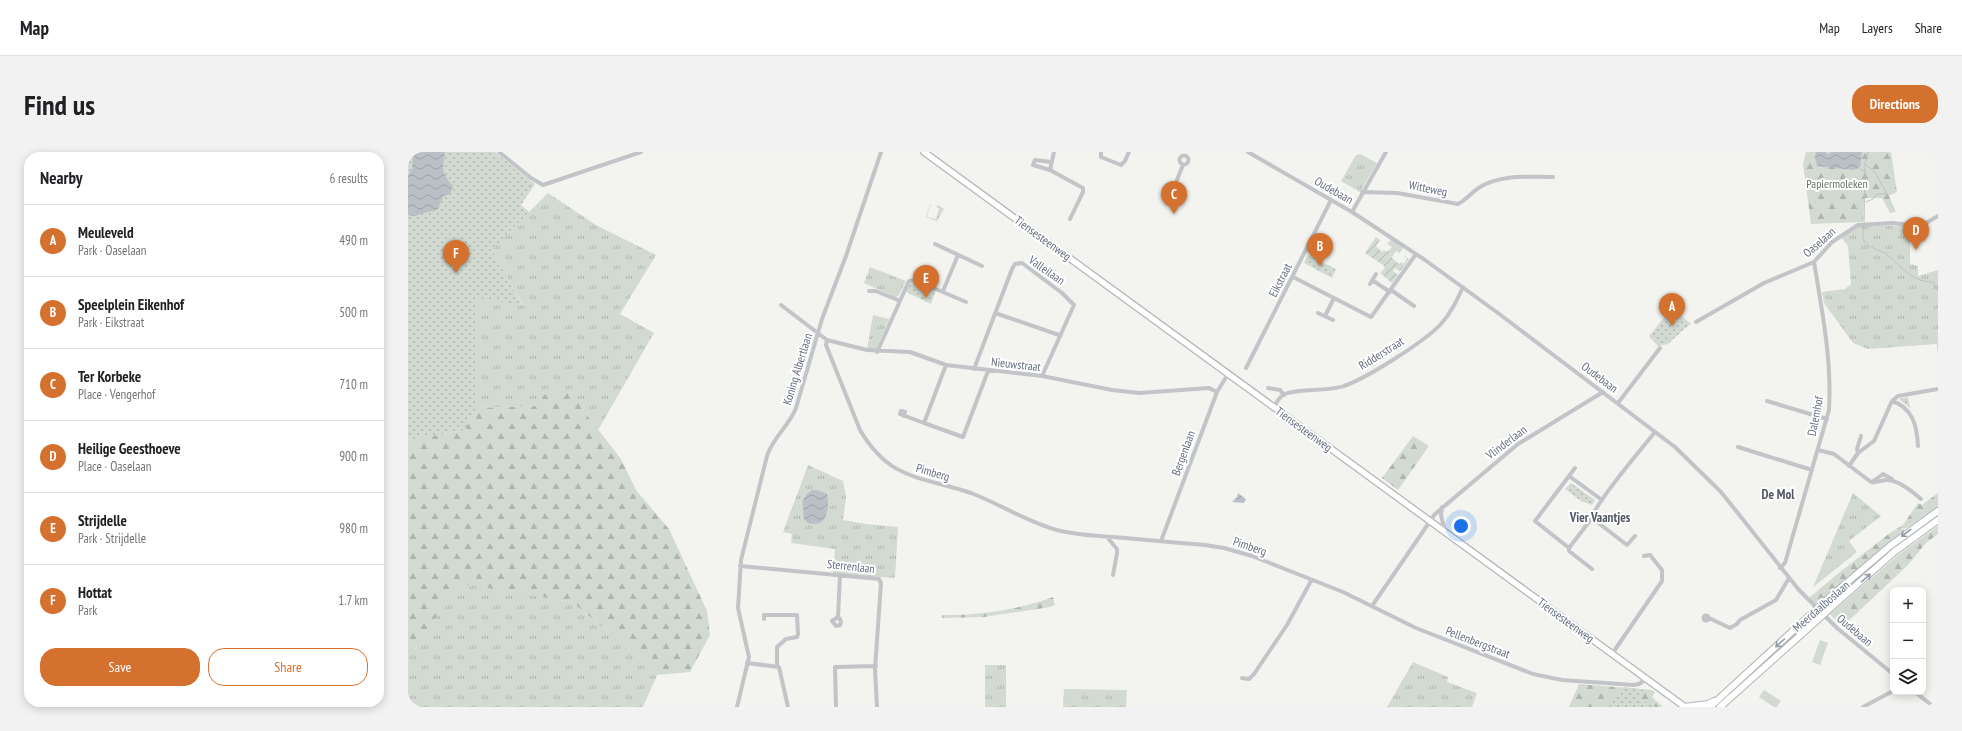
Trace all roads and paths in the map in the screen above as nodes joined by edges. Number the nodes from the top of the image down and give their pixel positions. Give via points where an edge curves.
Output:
1 (499, 152) edge
2 (641, 152) edge
3 (880, 152) edge
4 (924, 152) edge
5 (1054, 152) edge
6 (1101, 152) edge
7 (1129, 152) edge
8 (1248, 152) edge
9 (1386, 152) edge
10 (1186, 154) edge
11 (1051, 162) junction
12 (1050, 170) junction
13 (1553, 177) dead end
14 (1177, 180) dead end
15 (1362, 192) junction
16 (1331, 200) junction
17 (1352, 212) junction
18 (1938, 216) edge
19 (1070, 219) dead end
20 (935, 244) dead end
21 (1416, 254) junction
22 (958, 255) junction
23 (1814, 262) junction
24 (982, 266) dead end
25 (1376, 274) dead end
26 (1293, 277) junction
27 (1463, 287) junction
28 (869, 291) dead end
29 (943, 291) junction
30 (1390, 291) junction
31 (1334, 298) junction
32 (900, 301) junction
33 (966, 302) dead end
34 (781, 305) dead end
35 (1414, 306) dead end
36 (995, 313) junction
37 (1318, 313) dead end
38 (1325, 316) junction
39 (1333, 320) dead end
40 (1696, 322) dead end
41 (818, 333) junction
42 (1060, 335) junction
43 (827, 340) junction
44 (1660, 348) dead end
45 (877, 352) junction
46 (946, 365) junction
47 (1246, 368) dead end
48 (974, 369) junction
49 (988, 371) junction
50 (1228, 374) junction
51 (1042, 376) junction
52 (1268, 388) dead end
53 (1938, 389) edge
54 (1217, 392) junction
55 (1603, 392) junction
56 (1284, 395) junction
57 (1767, 400) dead end
58 (1892, 401) junction
59 (1618, 403) junction
60 (1274, 407) junction
61 (904, 416) dead end
62 (1827, 419) junction
63 (924, 423) junction
64 (1655, 432) junction
65 (1860, 436) dead end
66 (1918, 446) dead end
67 (1738, 447) dead end
68 (1818, 450) junction
69 (1858, 453) junction
70 (1849, 466) junction
71 (1575, 468) dead end
72 (1812, 470) junction
73 (1569, 476) junction
74 (1921, 499) dead end
75 (1602, 500) junction
76 (1442, 508) junction
77 (1938, 511) edge
78 (1592, 518) junction
79 (1938, 520) edge
80 (1430, 521) junction
81 (1445, 532) junction
82 (1635, 536) dead end
83 (1107, 537) junction
84 (1161, 541) junction
85 (1569, 548) junction
86 (1644, 556) dead end
87 (740, 566) junction
88 (1780, 568) junction
89 (1592, 569) dead end
90 (840, 575) junction
91 (1113, 575) dead end
92 (1788, 578) junction
93 (1311, 581) junction
94 (1372, 606) junction
95 (838, 617) dead end
96 (1708, 617) dead end
97 (764, 619) dead end
98 (1612, 654) junction
99 (748, 663) junction
100 (777, 666) junction
101 (876, 666) junction
102 (1890, 672) edge
103 (1242, 678) dead end
104 (1646, 679) junction
105 (1890, 693) edge
106 (1919, 695) edge
107 (1718, 698) junction
108 (1721, 706) edge
109 (737, 707) edge
110 (788, 707) edge
111 (836, 707) edge
112 (877, 707) edge
113 (1684, 707) edge
114 (1710, 707) edge
115 (1863, 707) edge
116 (1934, 707) edge

1 - 2 street via 543,185
3 - 41 street, Koning Albertlaan via 849,249
4 - 50 main road, Tiensesteenweg
5 - 11 street
6 - 7 street via 1101,157 1121,165
8 - 16 street, Oudebaan
9 - 15 street
10 - 14 street via 1188,162 1183,165
11 - 12 street
11 - 12 street via 1038,160 1033,163 1036,167
12 - 19 street via 1083,188
13 - 15 street, Witteweg via 1516,177 1495,181 1480,187 1458,204 1397,193
15 - 17 street
16 - 17 street, Oudebaan
16 - 26 street, Eikstraat
17 - 21 street, Oudebaan
18 - 23 street, Oaselaan via 1922,226 1892,223 1858,225 1832,242
20 - 22 street
21 - 27 street, Oudebaan
21 - 30 street
22 - 24 street
22 - 29 street
23 - 40 street, Oaselaan via 1764,283
23 - 62 street, Dalemhof via 1829,362
25 - 30 street via 1371,282
26 - 31 street
26 - 47 street, Eikstraat
27 - 55 street, Oudebaan
27 - 56 street, Ridderstraat via 1454,307 1442,324 1422,340 1366,375 1343,387 1290,392
28 - 32 street via 876,291
29 - 32 street via 915,280 909,281
29 - 33 street
30 - 31 street via 1371,317
30 - 35 street
31 - 38 street
32 - 45 street
34 - 41 street, Nieuwstraat
36 - 42 street
36 - 42 street, Valleilaan via 1012,269 1015,264 1022,263 1074,305
36 - 48 street, Valleilaan
37 - 38 street
38 - 39 street
41 - 43 street, Nieuwstraat
41 - 87 street, Koning Albertlaan via 794,413 770,447
42 - 51 street, Valleilaan
43 - 45 street, Nieuwstraat
43 - 83 street, Pimberg via 826,345 860,430 873,450 888,464 911,477 988,500 1047,527 1069,533
44 - 59 street
45 - 46 street, Nieuwstraat via 910,352
46 - 48 street, Nieuwstraat
46 - 63 street
48 - 49 street, Nieuwstraat
49 - 51 street, Nieuwstraat
49 - 63 street via 963,437
50 - 54 street, Bergenlaan
50 - 60 main road, Tiensesteenweg
51 - 54 street, Nieuwstraat via 1139,393 1170,392 1200,387
52 - 56 street via 1280,390
53 - 58 street via 1898,396
54 - 84 street, Bergenlaan
55 - 59 street, Oudebaan
55 - 76 street, Vlinderlaan via 1516,446
56 - 60 street
57 - 62 street
58 - 66 street via 1903,406 1913,417
58 - 69 street via 1874,441
59 - 64 street, Oudebaan
60 - 80 main road, Tiensesteenweg
61 - 63 street via 905,412 901,411 900,414 906,417
62 - 68 street, Dalemhof
64 - 75 street
64 - 88 street, Oudebaan via 1693,463 1722,492
65 - 69 street
67 - 72 street
68 - 70 street via 1834,454
68 - 72 street, Dalemhof
69 - 70 street
70 - 74 street via 1871,482 1896,482
71 - 73 street
72 - 88 street, Dalemhof via 1785,563
73 - 75 street
73 - 85 street via 1535,522
75 - 78 street
76 - 80 street, Vlinderlaan
76 - 81 street
77 -> 107 highway, Meerdaalboslaan, bridge via 1890,546
78 - 82 street via 1627,545
78 - 85 street
108 -> 79 highway, Meerdaalboslaan, bridge via 1894,552
80 - 81 main road, Tiensesteenweg
80 - 94 street, Vlinderlaan
81 - 98 main road, Tiensesteenweg
83 - 84 street, Pimberg
83 - 91 street via 1117,549
84 - 93 street, Pimberg via 1236,551
85 - 89 street via 1569,551
86 - 98 street via 1650,556 1662,570 1662,581
87 - 90 street, Sterrenlaan
87 - 99 street, Koning Albertlaan via 738,608 748,650
88 - 92 street, Oudebaan
90 - 95 street
90 - 101 street, Sterrenlaan via 876,578 881,583
92 - 96 street via 1774,602 1730,628
92 - 102 street, Oudebaan via 1837,628
93 - 94 street, Pellenbergstraat
93 - 103 street via 1287,625 1254,674 1249,680
94 - 104 street, Pellenbergstraat via 1416,628 1533,674 1562,680 1634,685
97 - 100 street via 764,615 797,615 797,637 786,639 778,647
98 - 104 main road, Tiensesteenweg
99 - 100 street
99 - 109 street, Koning Albertlaan
100 - 110 street via 781,669
101 - 111 street via 835,667
101 - 112 street, Sterrenlaan
104 - 113 main road, Tiensesteenweg
105 - 115 street
106 - 116 street
107 - 113 highway via 1708,704
107 - 114 highway, Meerdaalboslaan

